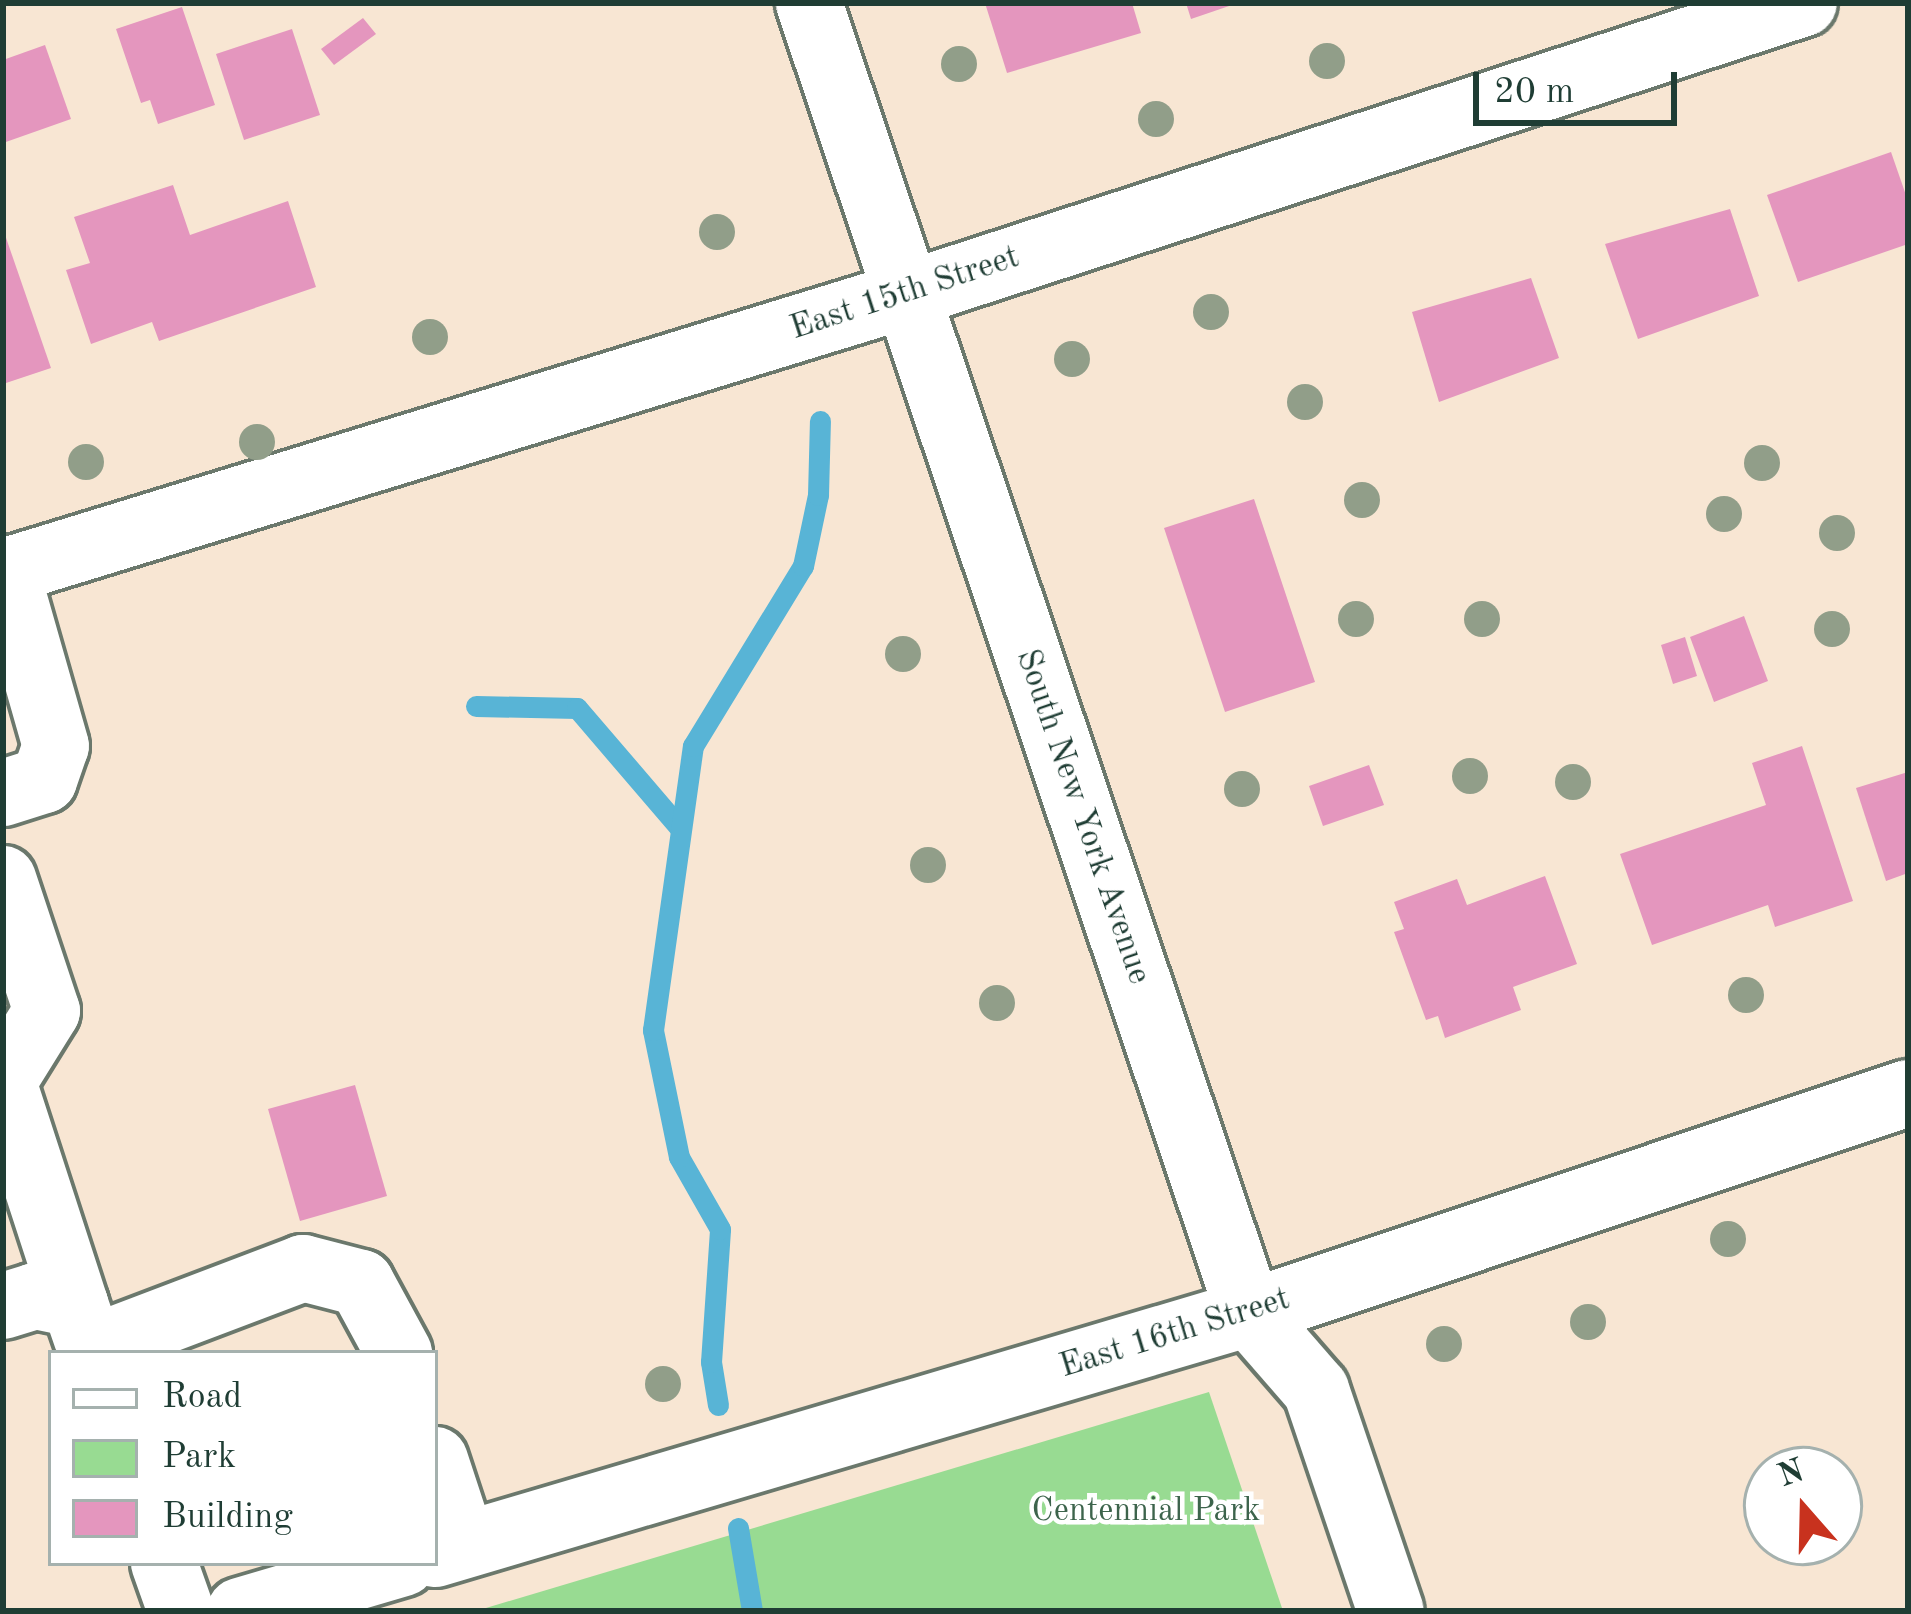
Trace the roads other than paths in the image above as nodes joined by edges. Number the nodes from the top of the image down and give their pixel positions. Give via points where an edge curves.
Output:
1 (809, 3) edge
2 (1804, 3) edge
3 (906, 295) junction
4 (5, 572) edge
5 (3, 793) edge
6 (3, 879) edge
7 (3, 1082) edge
8 (1908, 1093) edge
9 (3, 1306) edge
10 (1249, 1313) junction
11 (86, 1335) edge
12 (397, 1350) edge
13 (438, 1553) edge
14 (165, 1566) edge
15 (393, 1566) edge
16 (181, 1611) edge
17 (240, 1611) edge
18 (1391, 1611) edge

1 - 3 street, South New York Avenue
2 - 3 street, East 15th Street
3 - 4 street, East 15th Street
3 - 10 street, South New York Avenue
4 - 5 street via 56,746 44,780
6 - 7 street via 47,1011
7 - 11 street
8 - 10 street, East 16th Street
9 - 11 street via 35,1296
10 - 13 street, East 16th Street
10 - 18 street, South New York Avenue via 1316,1390
11 - 12 street via 303,1268 361,1283
14 - 16 street
15 - 17 street, East 16th Street

